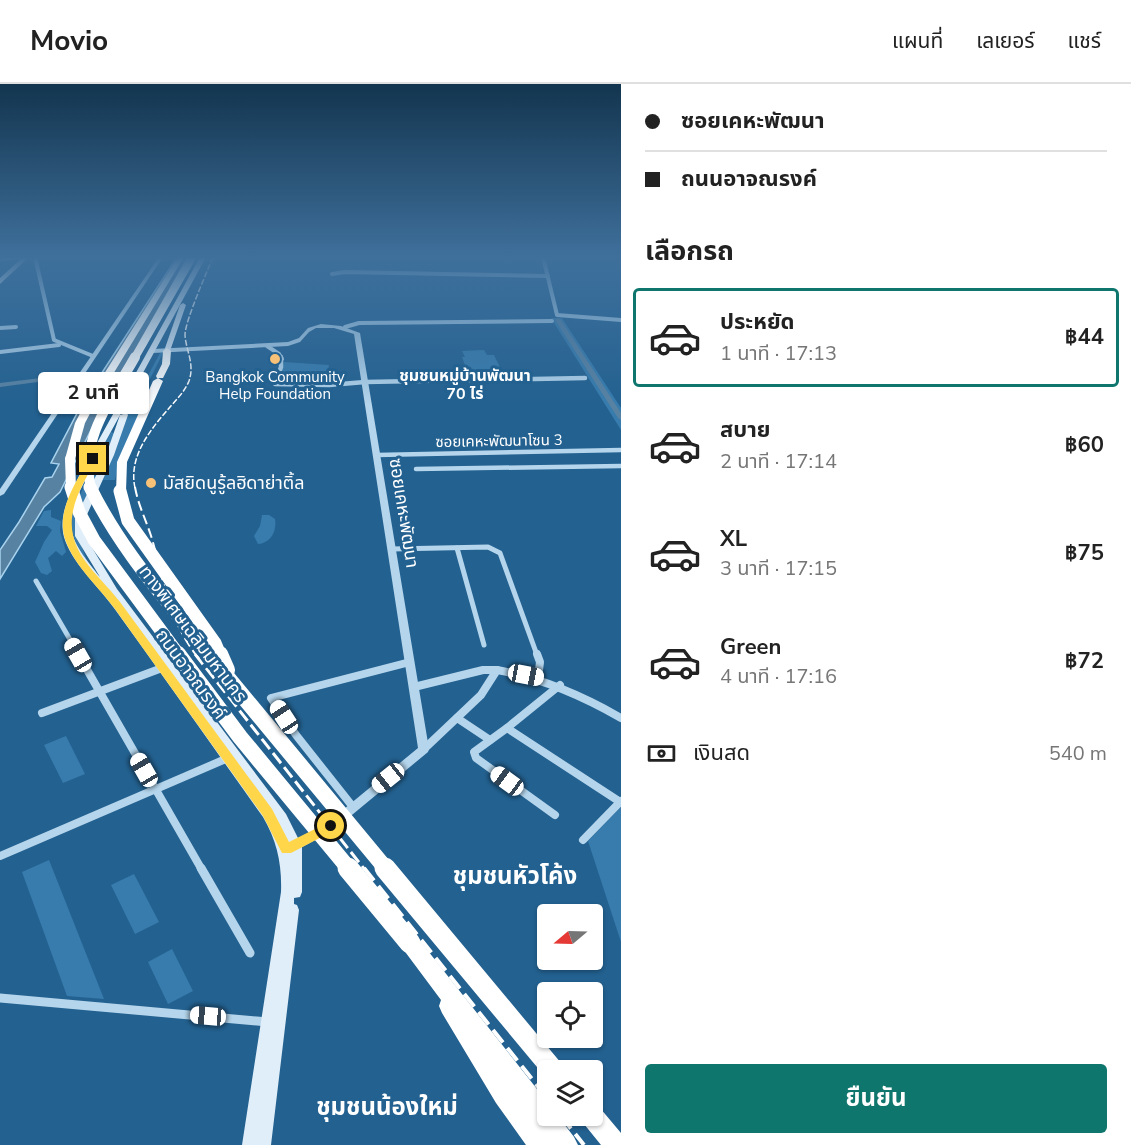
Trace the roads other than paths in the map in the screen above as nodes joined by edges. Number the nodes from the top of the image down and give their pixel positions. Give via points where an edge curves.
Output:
1 (47, 307) edge
2 (127, 307) edge
3 (144, 307) edge
4 (150, 307) edge
5 (164, 307) edge
6 (181, 307) edge
7 (182, 307) edge
8 (555, 307) edge
9 (621, 320) edge
10 (552, 321) dead end
11 (16, 327) dead end
12 (345, 327) junction
13 (0, 328) edge
14 (60, 345) junction
15 (267, 346) junction
16 (159, 351) junction
17 (0, 352) edge
18 (93, 356) junction
19 (585, 378) dead end
20 (365, 382) junction
21 (90, 404) junction
22 (621, 450) edge
23 (377, 455) junction
24 (621, 466) edge
25 (416, 469) dead end
26 (3, 485) edge
27 (0, 494) edge
28 (458, 548) junction
29 (392, 549) junction
30 (36, 581) dead end
31 (484, 645) dead end
32 (410, 662) junction
33 (166, 667) junction
34 (497, 670) junction
35 (538, 678) junction
36 (233, 685) junction
37 (560, 685) junction
38 (414, 687) junction
39 (99, 692) junction
40 (42, 713) dead end
41 (458, 718) junction
42 (621, 718) edge
43 (507, 728) junction
44 (490, 740) junction
45 (424, 749) junction
46 (228, 758) junction
47 (155, 789) junction
48 (621, 802) edge
49 (353, 807) junction
50 (555, 815) dead end
51 (583, 840) dead end
52 (291, 848) junction
53 (0, 856) edge
54 (410, 943) junction
55 (250, 953) dead end
56 (0, 998) edge
57 (268, 1022) junction
58 (545, 1060) edge
59 (600, 1126) edge
60 (251, 1145) edge
61 (262, 1145) edge
62 (540, 1145) edge
63 (566, 1145) edge
64 (616, 1145) edge

1 - 14 street via 52,335
2 - 18 street
3 - 21 highway via 104,366
4 - 21 highway, ทางพิเศษเฉลิมมหานคร
5 - 36 highway, ทางพิเศษเฉลิมมหานคร, bridge via 96,425 90,442 88,472 92,492 105,517
6 - 16 main road, ถนนอาจณรงค์
7 - 16 main road, ถนนอาจณรงค์
8 - 9 street via 557,315
10 - 12 street via 359,323
11 - 13 street
12 - 15 street via 311,328 295,343
12 - 20 street, ซอยเคหะพัฒนา via 357,333
14 - 17 street
14 - 18 street
15 - 16 street
15 - 20 street via 282,357 274,384
16 - 33 main road, ถนนอาจณรงค์ via 85,472 66,518 69,538 78,556
16 - 36 highway, bridge via 166,364 122,462 120,491 128,521 215,643
18 - 26 street
19 - 20 street
20 - 23 street, ซอยเคหะพัฒนา
21 - 54 highway, ทางพิเศษเฉลิมมหานคร, bridge via 72,446 69,470 71,493 90,533 240,737
22 - 23 street, ซอยเคหะพัฒนาโซน 3
23 - 29 street, ซอยเคหะพัฒนา
24 - 25 street
26 - 27 street
28 - 29 street
28 - 31 street
28 - 35 street via 488,547 500,553 540,662
29 - 32 street, ซอยเคหะพัฒนา
30 - 39 street
32 - 38 street, ซอยเคหะพัฒนา
32 - 49 street via 272,698
33 - 39 street
33 - 46 main road, ถนนอาจณรงค์
33 - 52 main road, ถนนอาจณรงค์ via 281,818
34 - 35 street
34 - 38 street
34 - 41 street via 481,695
35 - 37 street
36 - 58 highway, ทางพิเศษเฉลิมมหานคร, bridge
37 - 42 street
37 - 43 street
38 - 45 street, ซอยเคหะพัฒนา
39 - 40 street
39 - 47 street
41 - 44 street
41 - 45 street
43 - 44 street
43 - 48 street
44 - 50 street via 474,752 474,757
45 - 49 street
46 - 47 street
46 - 52 main road, ถนนอาจณรงค์
47 - 53 street
47 - 55 street
48 - 51 street
49 - 52 street via 323,831
52 - 57 main road, ถนนอาจณรงค์
52 - 61 main road, ถนนอาจณรงค์ via 297,876
54 - 62 highway via 504,1095
54 - 63 highway, ทางพิเศษเฉลิมมหานคร
56 - 57 street
57 - 60 main road, ถนนอาจณรงค์
59 - 64 highway

